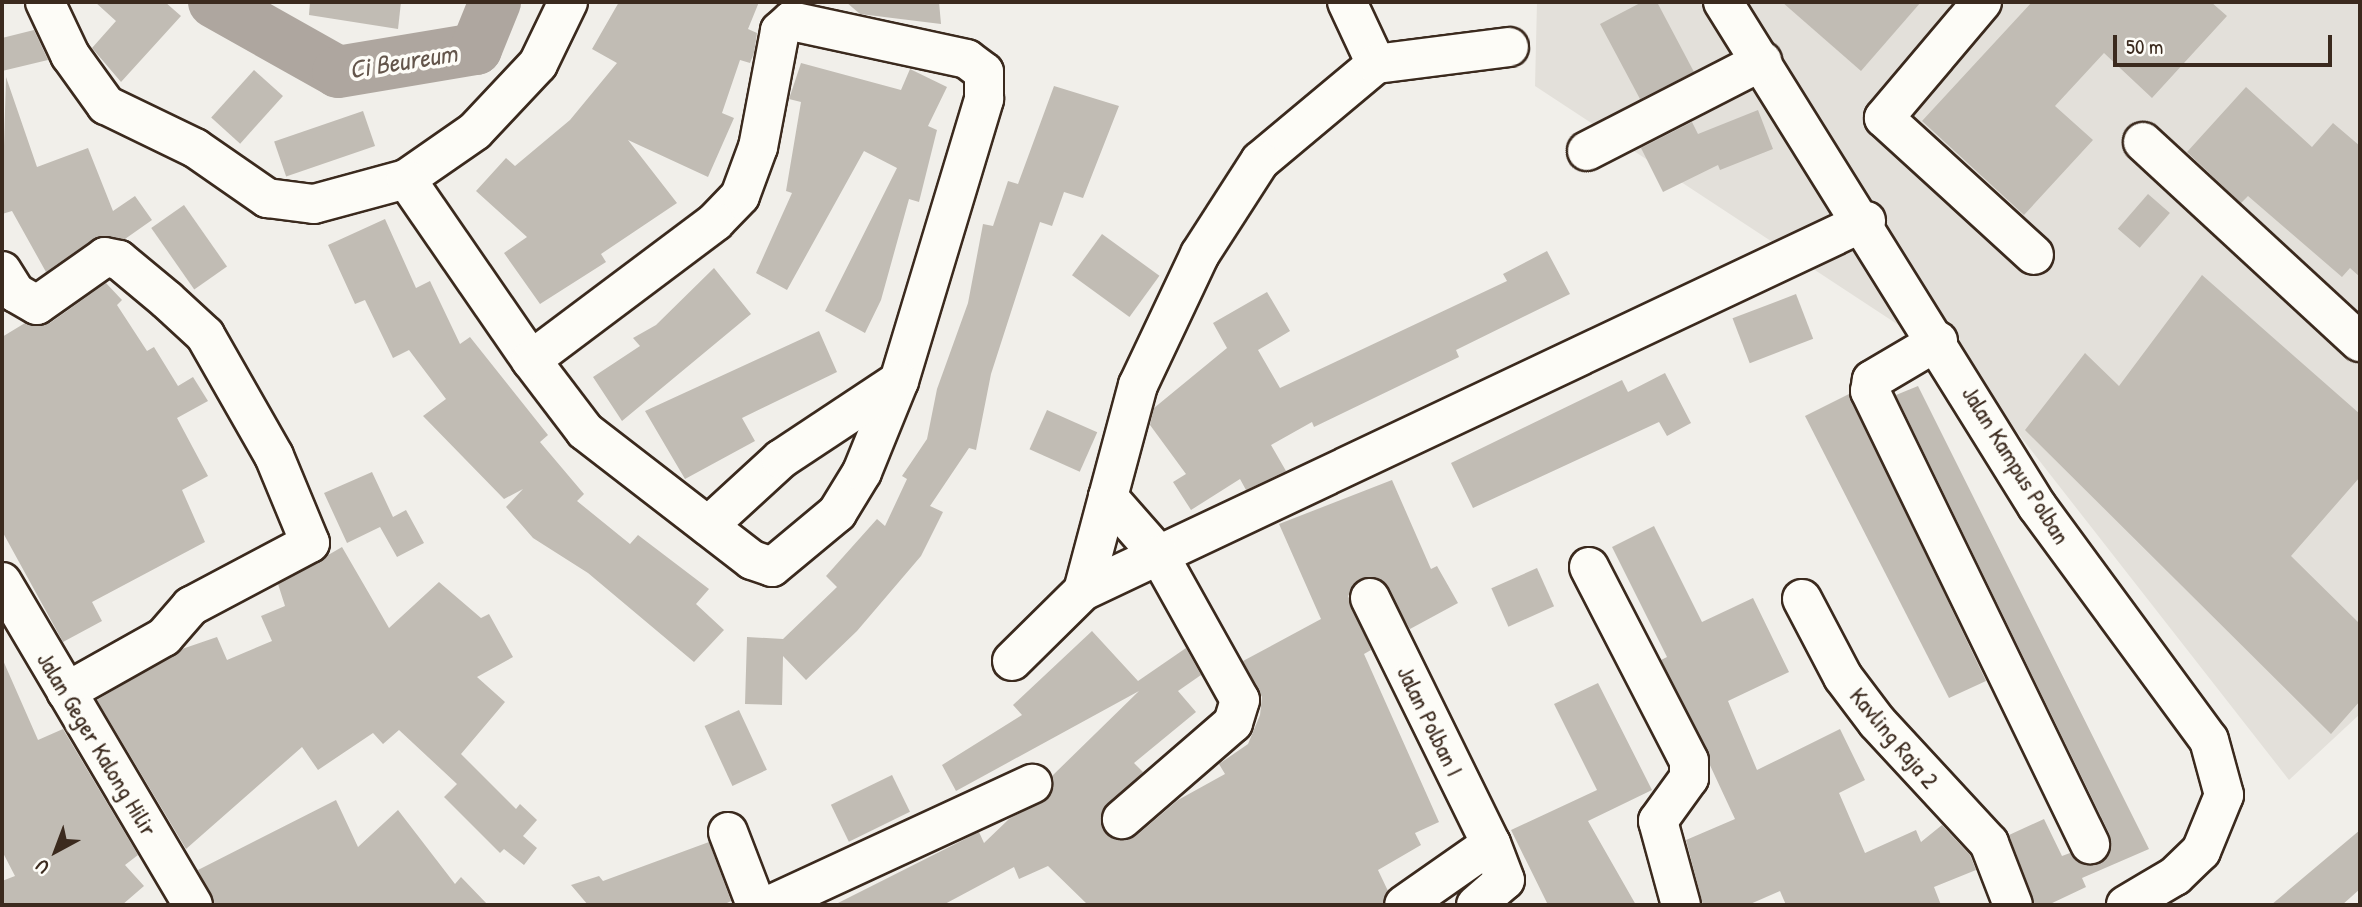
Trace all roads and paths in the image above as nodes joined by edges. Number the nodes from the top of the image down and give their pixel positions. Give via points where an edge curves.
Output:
1 (46, 2) edge
2 (568, 2) edge
3 (1347, 2) edge
4 (1723, 2) edge
5 (1982, 2) edge
6 (1509, 47) dead end
7 (1762, 61) junction
8 (1376, 64) junction
9 (2143, 142) dead end
10 (1587, 151) dead end
11 (406, 179) junction
12 (1866, 221) junction
13 (2034, 256) dead end
14 (2, 271) edge
15 (1938, 341) junction
16 (2360, 342) edge
17 (531, 360) junction
18 (899, 381) junction
19 (1108, 497) junction
20 (708, 526) junction
21 (1158, 555) junction
22 (1589, 567) dead end
23 (2, 582) edge
24 (1083, 591) junction
25 (1370, 598) dead end
26 (1802, 599) dead end
27 (1012, 661) dead end
28 (66, 692) junction
29 (1032, 784) dead end
30 (1122, 818) dead end
31 (728, 832) dead end
32 (1491, 844) junction
33 (2090, 844) dead end
34 (193, 905) edge
35 (756, 905) edge
36 (770, 905) edge
37 (1404, 905) edge
38 (1476, 905) edge
39 (1681, 905) edge
40 (2013, 905) edge
41 (2126, 905) edge

1 - 11 street via 76,66 106,105 195,148 268,198 314,204
2 - 11 street via 538,64 475,131
3 - 8 street
4 - 7 street, Jalan Kampus Polban
5 - 13 street via 1884,118
6 - 8 street
7 - 10 street
7 - 12 street, Jalan Kampus Polban
8 - 19 street via 1260,161 1200,254 1138,385
9 - 16 street
11 - 17 street
12 - 15 street, Jalan Kampus Polban
12 - 21 street
14 - 28 street via 16,293 37,305 105,257 119,260 167,300 205,335 274,456 310,543 191,606 164,637
15 - 33 street via 1872,380 1870,391
15 - 41 street, Jalan Kampus Polban via 2037,506 2209,740 2224,795 2201,851 2175,876
17 - 18 street via 715,222 740,195 758,147 780,31 791,21 967,60 984,72 984,99
17 - 20 street via 585,431
18 - 20 street via 780,459
18 - 20 street via 852,492 787,561 762,566
19 - 21 street
19 - 24 street
21 - 24 street
21 - 30 street via 1242,709
22 - 39 street via 1689,761 1689,778 1658,821
23 - 28 street, Jalan Geger Kalong Hilir
24 - 27 street
25 - 32 street, Jalan Polban I
26 - 40 street, Kavling Raja 2 via 1843,677 1877,722 1989,843
28 - 34 street, Jalan Geger Kalong Hilir
29 - 36 street
31 - 35 street
32 - 37 street
32 - 38 street, Jalan Polban I via 1505,880

